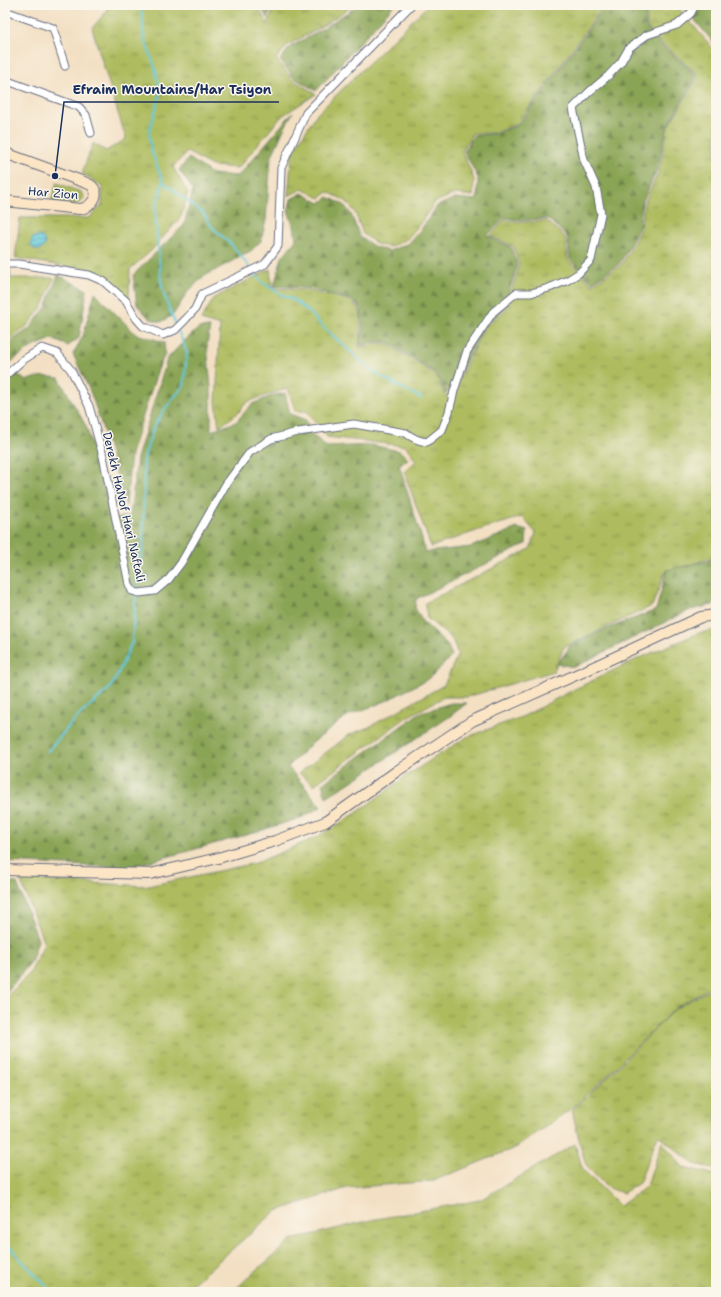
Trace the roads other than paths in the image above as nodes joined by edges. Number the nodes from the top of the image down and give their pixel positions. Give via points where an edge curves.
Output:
1 (411, 5) edge
2 (695, 5) edge
3 (5, 11) edge
4 (65, 66) dead end
5 (5, 80) edge
6 (91, 133) dead end
7 (5, 153) edge
8 (5, 201) edge
9 (5, 264) edge
10 (5, 376) edge
11 (716, 615) edge
12 (5, 870) edge

1 - 9 street via 306,113 281,168 278,246 265,264 202,294 195,309 175,330 163,335 143,326 126,301 103,280 89,275
2 - 10 street, Derekh HaNof Hari Naftali via 691,13 677,25 648,35 629,48 608,76 573,108 584,160 596,187 601,214 591,260 580,273 568,280 531,293 516,293 493,312 467,351 442,430 427,442 406,433 354,424 270,439 250,452 226,484 181,563 169,579 155,591 139,593 132,591 129,584 103,456 89,406 71,370 57,354 42,348
3 - 4 street via 53,28
5 - 6 street via 79,107 86,115
7 - 8 main road, Har Zion via 84,182 92,186 96,195 92,203 84,209
11 - 12 main road via 701,617 472,720 325,822 275,841 150,874

